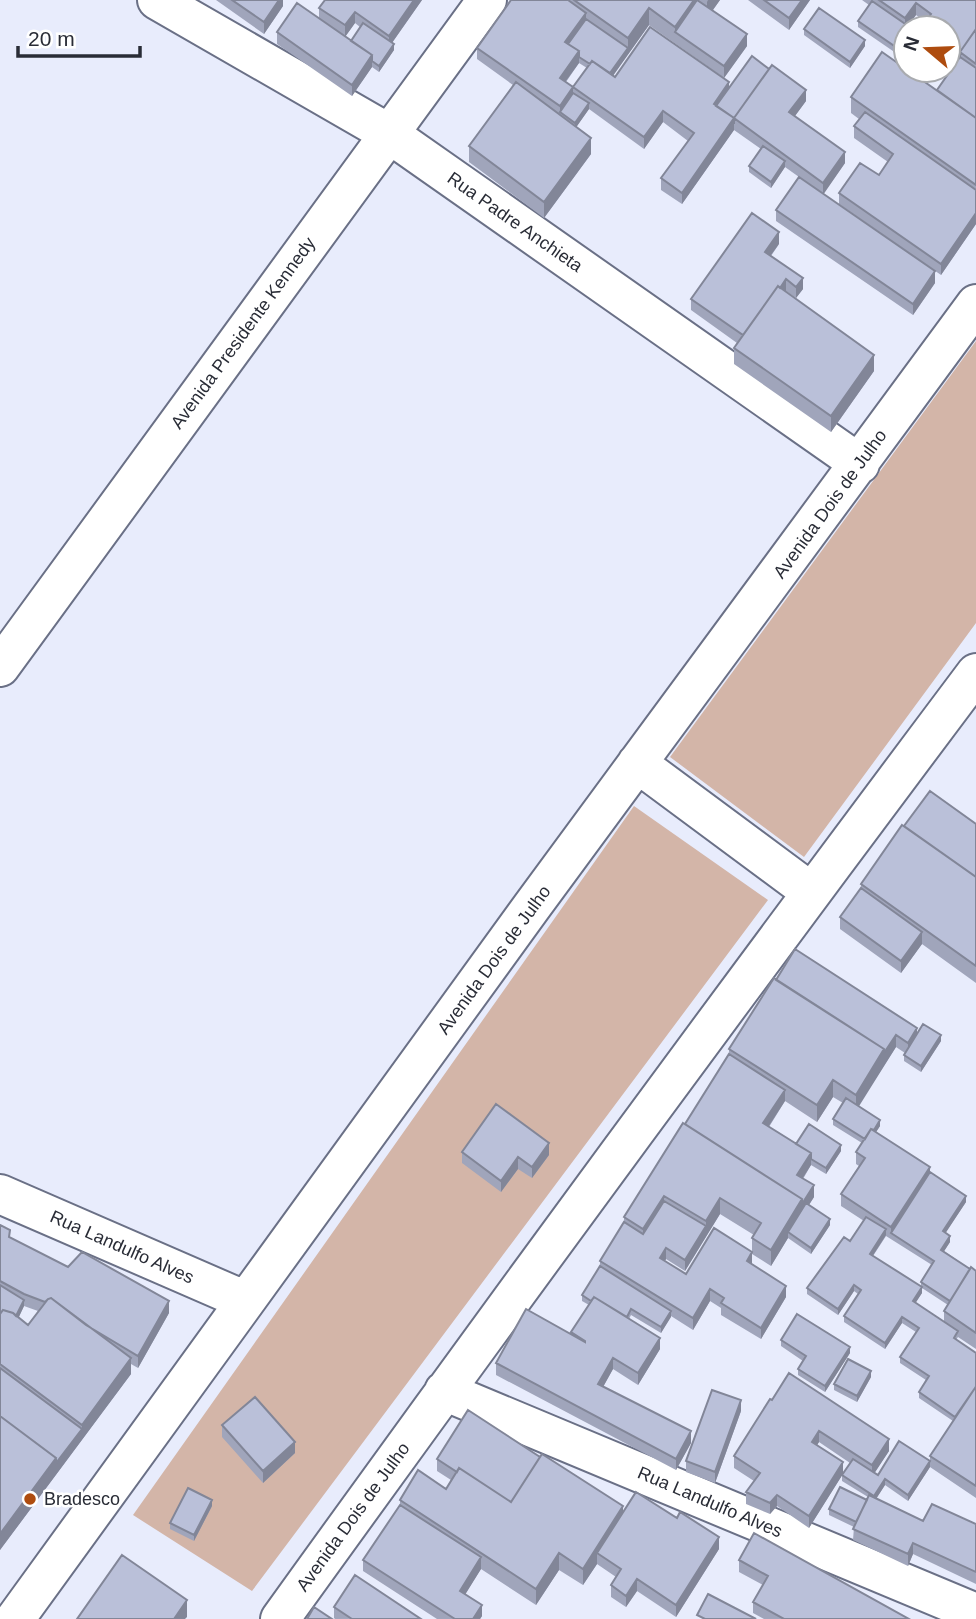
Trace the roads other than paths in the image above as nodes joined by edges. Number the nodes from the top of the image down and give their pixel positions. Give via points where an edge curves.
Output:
1 (157, 0) edge
2 (486, 0) edge
3 (388, 133) junction
4 (976, 304) edge
5 (860, 464) junction
6 (0, 667) edge
7 (976, 673) edge
8 (637, 764) junction
9 (811, 892) junction
10 (0, 1194) edge
11 (244, 1300) junction
12 (444, 1391) junction
13 (976, 1613) edge
14 (15, 1619) edge
15 (279, 1619) edge

1 - 3 street, Rua Padre Anchieta
2 - 3 street, Avenida Presidente Kennedy
3 - 5 street, Rua Padre Anchieta
3 - 6 street, Avenida Presidente Kennedy
4 - 5 street, Avenida Dois de Julho
5 - 8 street, Avenida Dois de Julho
7 - 9 street, Avenida Dois de Julho
8 - 9 street
8 - 11 street, Avenida Dois de Julho
9 - 12 street, Avenida Dois de Julho
10 - 11 street, Rua Landulfo Alves
11 - 14 street, Avenida Dois de Julho
12 - 13 street, Rua Landulfo Alves
12 - 15 street, Avenida Dois de Julho

